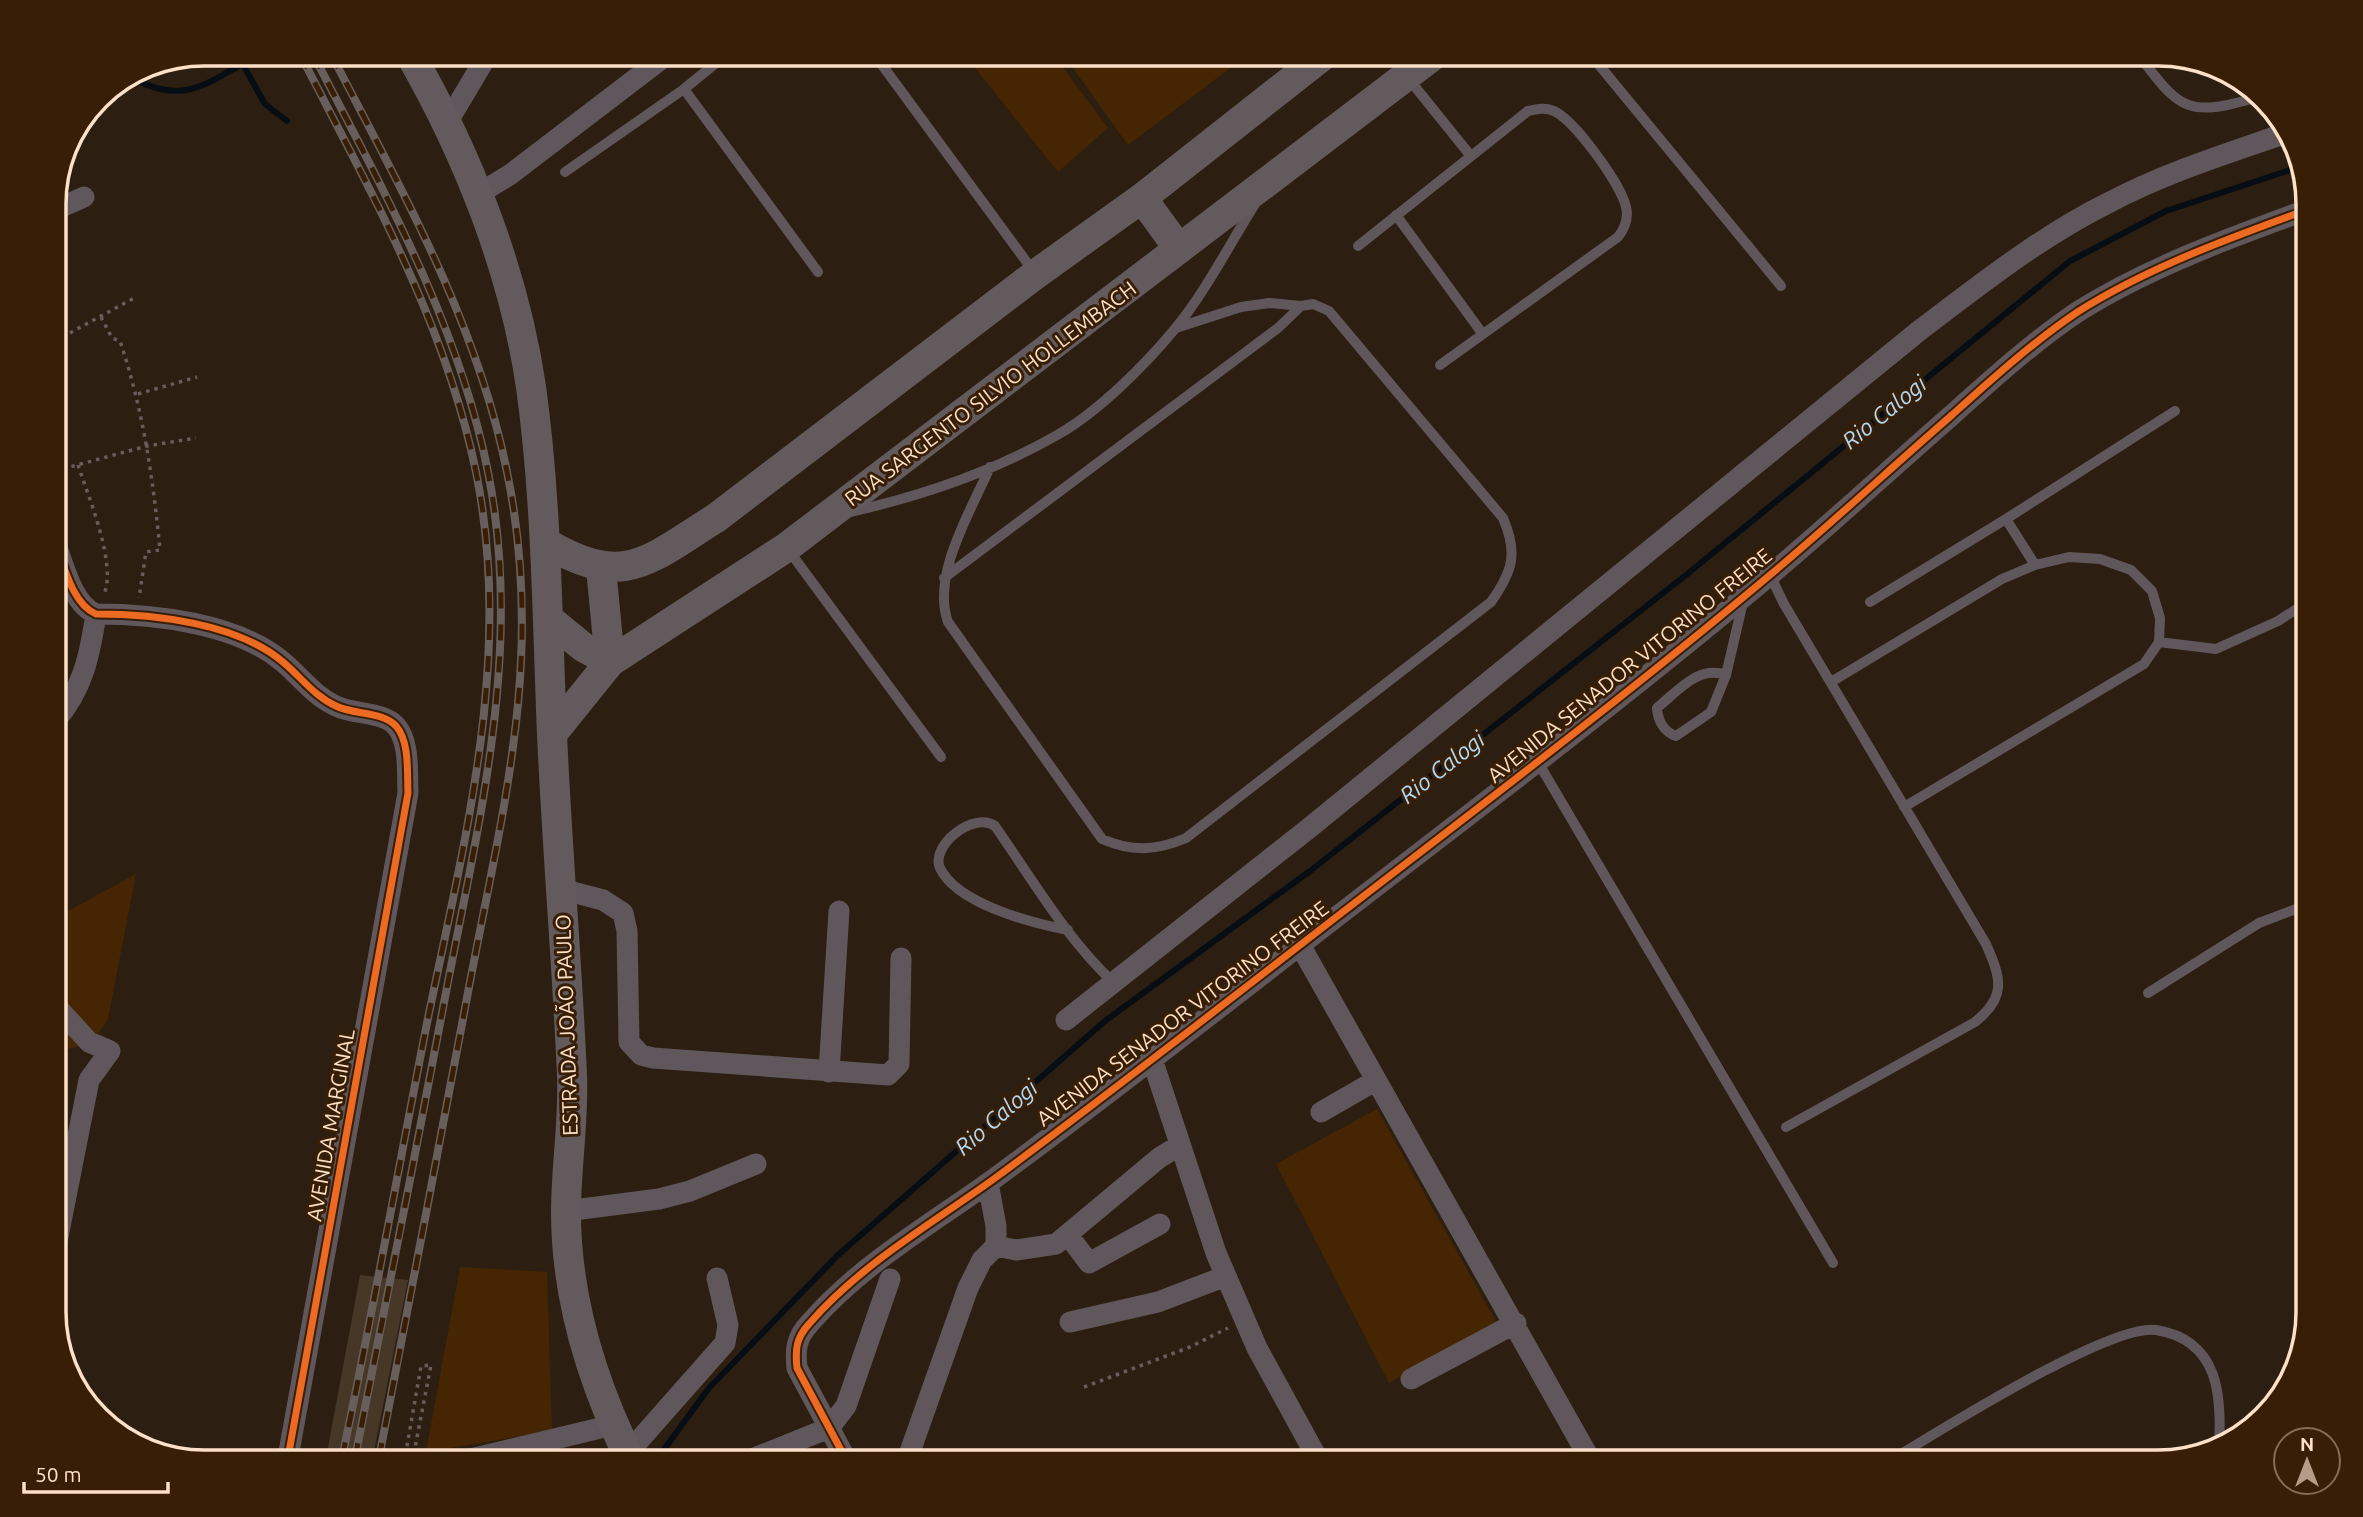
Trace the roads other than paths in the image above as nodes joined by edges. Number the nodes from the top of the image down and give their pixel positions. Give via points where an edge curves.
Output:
1 (416, 66) edge
2 (481, 66) edge
3 (652, 66) edge
4 (712, 66) edge
5 (883, 66) edge
6 (1310, 66) edge
7 (1419, 66) edge
8 (1600, 66) edge
9 (2148, 66) edge
10 (1406, 76) junction
11 (684, 89) junction
12 (2248, 100) edge
13 (447, 123) junction
14 (2278, 136) edge
15 (1470, 155) junction
16 (565, 172) dead end
17 (1270, 180) junction
18 (480, 193) junction
19 (84, 197) dead end
20 (1142, 198) junction
21 (67, 205) edge
22 (2296, 214) edge
23 (1396, 215) junction
24 (1358, 246) dead end
25 (1179, 249) junction
26 (818, 272) dead end
27 (1036, 274) junction
28 (1781, 286) dead end
29 (1301, 306) junction
30 (1176, 328) junction
31 (1482, 333) junction
32 (1440, 365) dead end
33 (2175, 411) dead end
34 (990, 467) junction
35 (826, 517) junction
36 (2006, 519) junction
37 (546, 543) junction
38 (787, 547) junction
39 (2035, 565) junction
40 (601, 568) junction
41 (67, 569) edge
42 (1770, 575) junction
43 (943, 578) junction
44 (1744, 596) junction
45 (1870, 602) dead end
46 (2296, 609) edge
47 (96, 614) junction
48 (549, 619) junction
49 (2159, 642) junction
50 (610, 662) junction
51 (1726, 675) junction
52 (1830, 682) junction
53 (67, 708) edge
54 (552, 734) junction
55 (941, 757) dead end
56 (1539, 764) junction
57 (1904, 807) junction
58 (561, 889) junction
59 (2296, 909) edge
60 (839, 911) dead end
61 (1068, 930) junction
62 (1300, 945) junction
63 (901, 958) dead end
64 (1114, 982) junction
65 (2148, 993) dead end
66 (67, 1018) edge
67 (1066, 1020) dead end
68 (1152, 1059) junction
69 (829, 1072) junction
70 (1375, 1081) junction
71 (1321, 1112) dead end
72 (1786, 1127) dead end
73 (1180, 1145) junction
74 (756, 1164) dead end
75 (988, 1183) junction
76 (67, 1191) edge
77 (566, 1212) junction
78 (1160, 1224) dead end
79 (1068, 1235) junction
80 (996, 1246) junction
81 (1833, 1264) dead end
82 (1226, 1276) junction
83 (717, 1278) dead end
84 (890, 1279) dead end
85 (1070, 1322) dead end
86 (1516, 1323) junction
87 (1410, 1379) dead end
88 (613, 1425) junction
89 (829, 1427) junction
90 (2219, 1436) edge
91 (289, 1450) edge
92 (508, 1450) edge
93 (626, 1450) edge
94 (637, 1450) edge
95 (773, 1450) edge
96 (841, 1450) edge
97 (911, 1450) edge
98 (1313, 1450) edge
99 (1585, 1450) edge
100 (1908, 1450) edge

1 - 13 main road, ESTRADA JOÃO PAULO
2 - 13 street
3 - 18 street
4 - 11 lane
5 - 27 lane
6 - 20 main road
7 - 10 main road, RUA SARGENTO SILVIO HOLLEMBACH
8 - 28 lane
9 - 12 lane via 2178,102 2191,107
10 - 15 lane
10 - 17 main road, RUA SARGENTO SILVIO HOLLEMBACH
11 - 16 lane
11 - 26 lane
13 - 18 main road, ESTRADA JOÃO PAULO
14 - 64 street via 2188,167 2109,202 2018,256 1920,330 1341,803
15 - 23 lane
15 - 31 lane via 1528,111 1550,109 1563,116 1615,181 1627,214 1619,237
17 - 25 main road, RUA SARGENTO SILVIO HOLLEMBACH
17 - 30 lane
18 - 37 main road, ESTRADA JOÃO PAULO via 531,384
19 - 21 street
20 - 25 main road
20 - 27 main road
22 - 42 street, AVENIDA SENADOR VITORINO FREIRE via 2142,278 2079,312 1997,375
23 - 24 lane
23 - 31 lane
25 - 35 main road, RUA SARGENTO SILVIO HOLLEMBACH
27 - 40 main road via 716,518 640,562
29 - 30 lane via 1269,303 1241,307
29 - 43 lane via 1278,328
29 - 43 lane via 1321,306 1351,334 1503,518 1512,538 1513,557 1506,581 1491,602 1186,838 1163,848 1126,849 1102,839 948,622 941,604
30 - 34 lane via 1137,372 1061,433
31 - 32 lane
33 - 36 lane
34 - 35 lane via 907,499
34 - 43 lane
35 - 38 main road, RUA SARGENTO SILVIO HOLLEMBACH
36 - 39 lane
36 - 45 lane
37 - 40 main road
37 - 48 main road, ESTRADA JOÃO PAULO
38 - 50 main road, RUA SARGENTO SILVIO HOLLEMBACH
38 - 55 lane
39 - 49 lane via 2069,557 2100,559 2131,570 2152,591 2160,618
39 - 52 lane via 2002,579
40 - 50 main road
41 - 47 street via 83,605
42 - 44 street, AVENIDA SENADOR VITORINO FREIRE
42 - 52 lane
44 - 51 lane
44 - 56 street, AVENIDA SENADOR VITORINO FREIRE
46 - 49 lane via 2216,649
47 - 53 street via 89,663
47 - 91 street, AVENIDA MARGINAL via 169,617 253,643 336,707 386,719 402,738 408,793
48 - 50 main road
48 - 54 main road, ESTRADA JOÃO PAULO
49 - 57 lane via 2144,664
50 - 54 main road, RUA SARGENTO SILVIO HOLLEMBACH
51 - 51 lane via 1712,670 1699,675 1657,708 1667,733 1676,736 1711,712
52 - 57 lane
54 - 58 main road, ESTRADA JOÃO PAULO
56 - 62 street, AVENIDA SENADOR VITORINO FREIRE
56 - 81 lane
57 - 72 lane via 1986,944 1999,974 1997,994 1989,1011 1975,1022
58 - 69 street via 603,900 623,913 629,1042 640,1055
58 - 77 main road, ESTRADA JOÃO PAULO via 573,1092
59 - 65 lane via 2259,923
60 - 69 street
61 - 61 lane via 990,822 971,821 941,848 940,868 953,886 1009,915
61 - 64 lane
62 - 68 street, AVENIDA SENADOR VITORINO FREIRE
62 - 70 street
63 - 69 street via 899,1064 895,1071 880,1076
64 - 67 street
66 - 76 street via 89,1042 110,1051 89,1080
68 - 73 street
68 - 75 street, AVENIDA SENADOR VITORINO FREIRE
70 - 71 street
70 - 86 street
73 - 79 street via 1159,1157
73 - 82 street
74 - 77 street via 659,1199
75 - 80 street
75 - 89 street, AVENIDA SENADOR VITORINO FREIRE via 852,1281 806,1326 797,1341 797,1368
77 - 88 main road, ESTRADA JOÃO PAULO via 573,1297
78 - 79 street via 1089,1263
79 - 80 street via 1056,1244 1016,1250
80 - 97 street via 982,1260 968,1288
82 - 85 street via 1158,1302
82 - 98 street
83 - 94 street via 728,1325 725,1343
84 - 89 street via 846,1406
86 - 87 street
86 - 99 street
88 - 92 street
88 - 93 main road, ESTRADA JOÃO PAULO
89 - 95 street
89 - 96 street
90 - 100 lane via 2219,1386 2210,1366 2177,1337 2154,1329 2120,1335 2066,1360

